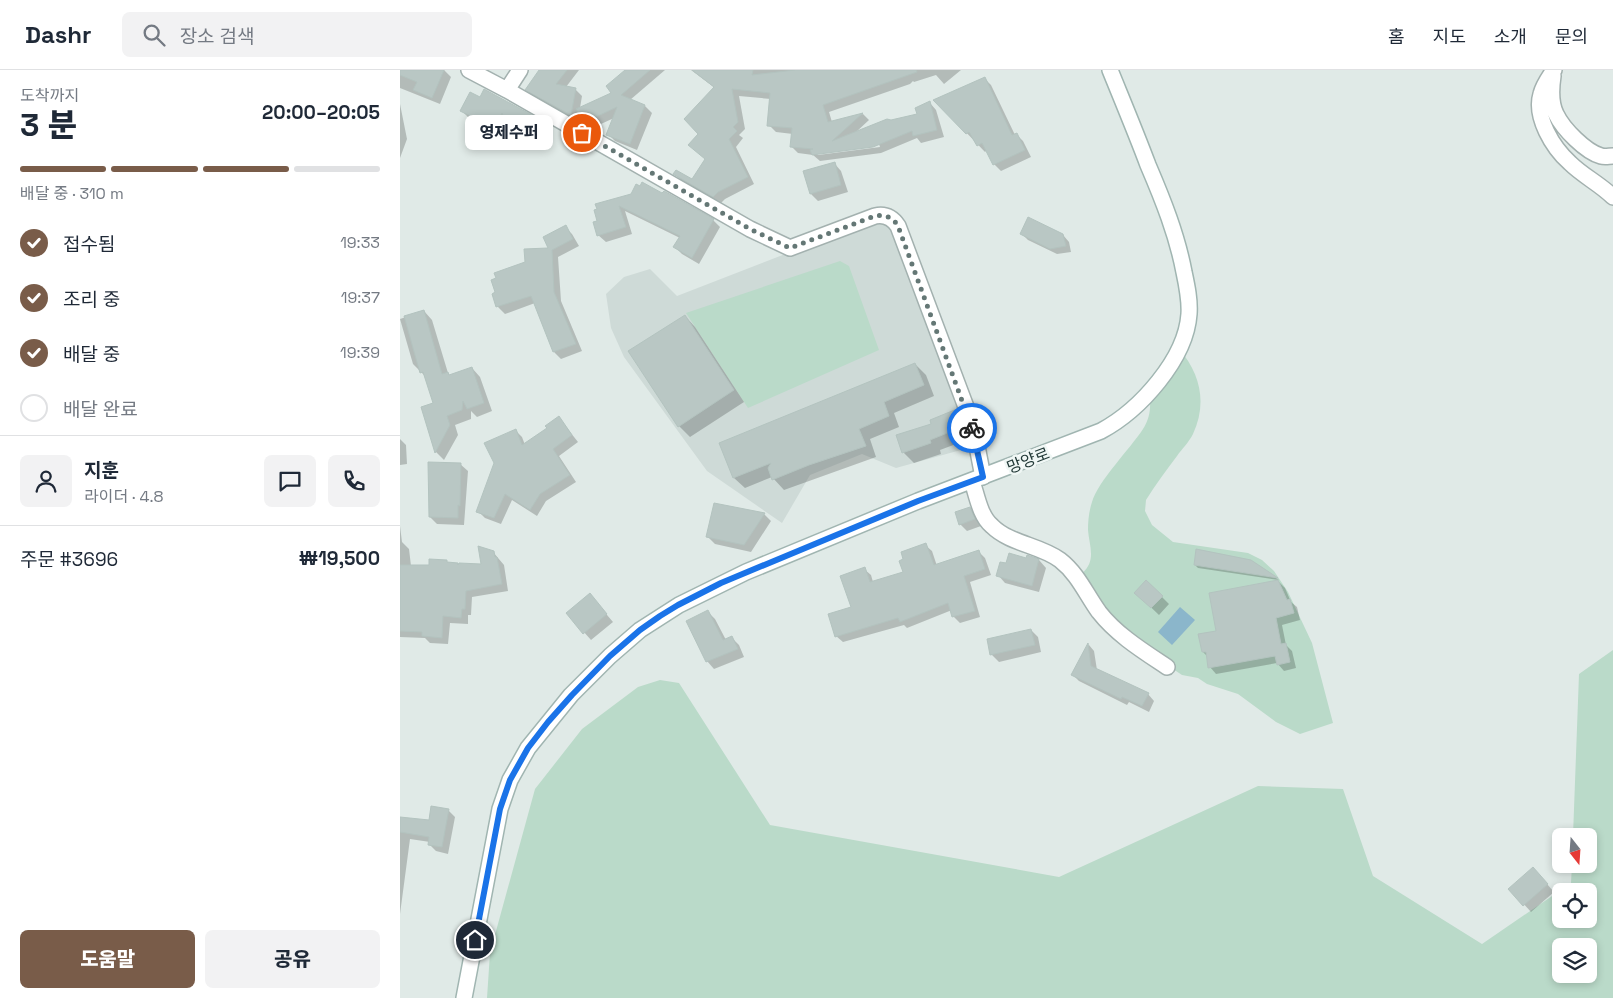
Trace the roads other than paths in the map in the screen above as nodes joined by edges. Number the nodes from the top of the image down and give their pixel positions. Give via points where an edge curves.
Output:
1 (469, 70) edge
2 (520, 70) edge
3 (1110, 70) edge
4 (1554, 70) edge
5 (507, 90) junction
6 (1613, 156) edge
7 (1613, 197) edge
8 (978, 479) junction
9 (1167, 667) dead end
10 (464, 998) edge

1 - 5 street
2 - 5 street
3 - 8 street, 망양로 via 1176,237 1189,304 1185,335 1162,376 1118,421 1093,435
4 - 6 street via 1552,102 1562,124 1594,153 1602,157
4 - 7 street via 1540,94 1547,131 1570,164
5 - 8 street via 750,229 790,248 875,216 893,220 966,407 976,441
8 - 9 street via 982,512 991,526 1060,560 1077,576 1100,613 1119,633
8 - 10 street, 망양로 via 918,501 702,593 640,630 597,669 548,722 510,780 500,809

